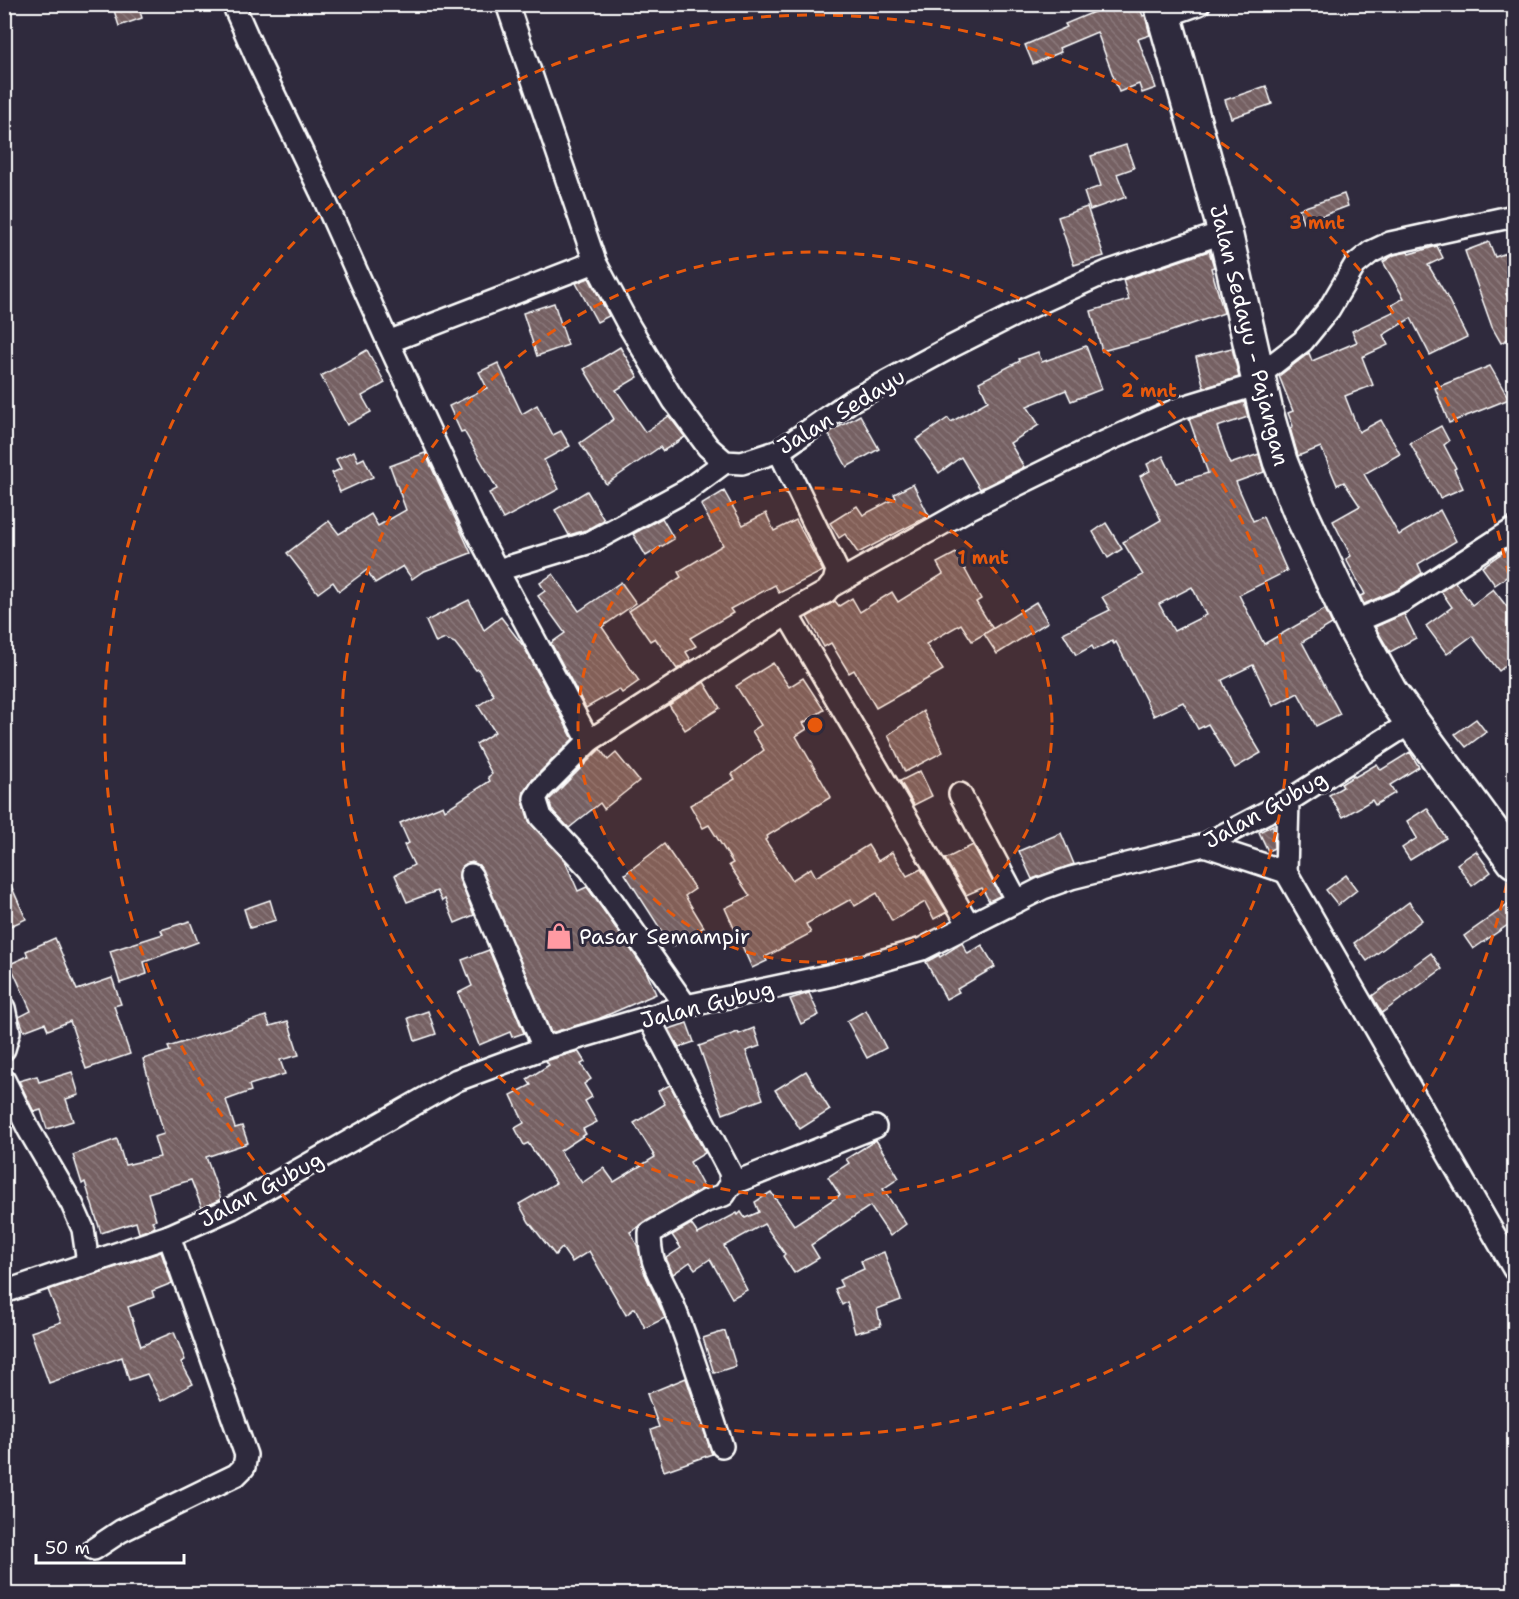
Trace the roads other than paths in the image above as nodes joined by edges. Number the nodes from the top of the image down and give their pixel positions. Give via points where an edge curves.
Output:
1 (233, 4) edge
2 (507, 4) edge
3 (1199, 4) edge
4 (1163, 10) edge
5 (1515, 216) edge
6 (1225, 232) junction
7 (595, 262) junction
8 (388, 342) junction
9 (1258, 380) junction
10 (779, 451) junction
11 (725, 462) junction
12 (1515, 529) edge
13 (498, 570) junction
14 (830, 587) junction
15 (787, 614) junction
16 (1352, 623) junction
17 (1410, 723) junction
18 (589, 741) junction
19 (960, 794) dead end
20 (1288, 801) junction
21 (1204, 845) junction
22 (1515, 861) edge
23 (1286, 872) junction
24 (471, 875) dead end
25 (1017, 901) junction
26 (969, 925) junction
27 (686, 1006) junction
28 (4, 1008) edge
29 (648, 1017) junction
30 (544, 1048) junction
31 (4, 1049) edge
32 (4, 1080) edge
33 (875, 1127) dead end
34 (730, 1184) junction
35 (169, 1236) junction
36 (88, 1263) junction
37 (1515, 1269) edge
38 (4, 1292) edge
39 (722, 1446) dead end
40 (94, 1549) dead end

1 - 8 street
2 - 7 street
3 - 4 street
4 - 6 main road, Jalan Sedayu - Pajangan
5 - 9 street via 1390,243 1371,252 1355,265 1329,309 1303,341
6 - 9 main road, Jalan Sedayu - Pajangan
6 - 10 street, Jalan Sedayu via 1107,272 1028,308 851,401
7 - 8 street
7 - 11 street via 674,401 708,447
8 - 13 street
9 - 14 street via 1180,408 1100,444 970,508
9 - 16 main road, Jalan Sedayu - Pajangan via 1291,490
10 - 11 street, Jalan Sedayu via 742,463
10 - 14 street via 837,570
11 - 13 street via 687,490 591,542
12 - 16 street via 1403,601
13 - 18 street
14 - 15 street
15 - 18 street
15 - 26 street
16 - 17 main road, Jalan Sedayu - Pajangan
17 - 20 street, Jalan Gubug
17 - 22 main road, Jalan Sedayu - Pajangan
18 - 27 street via 541,789 535,798 537,809 590,869
19 - 25 street
20 - 21 street, Jalan Gubug
20 - 23 street
21 - 23 street
21 - 25 street, Jalan Gubug via 1071,878
23 - 37 street
24 - 30 street
25 - 26 street, Jalan Gubug
26 - 27 street, Jalan Gubug via 922,949 844,972
27 - 29 street, Jalan Gubug
28 - 31 street via 9,1032
29 - 30 street, Jalan Gubug
29 - 34 street via 725,1161
30 - 35 street, Jalan Gubug via 457,1080 232,1208
32 - 36 street via 72,1204 83,1229
33 - 34 street
34 - 39 street via 724,1195 650,1233 655,1269 672,1300
35 - 36 street, Jalan Gubug
35 - 40 street via 246,1455 244,1467 236,1475 121,1531
36 - 38 street, Jalan Gubug

